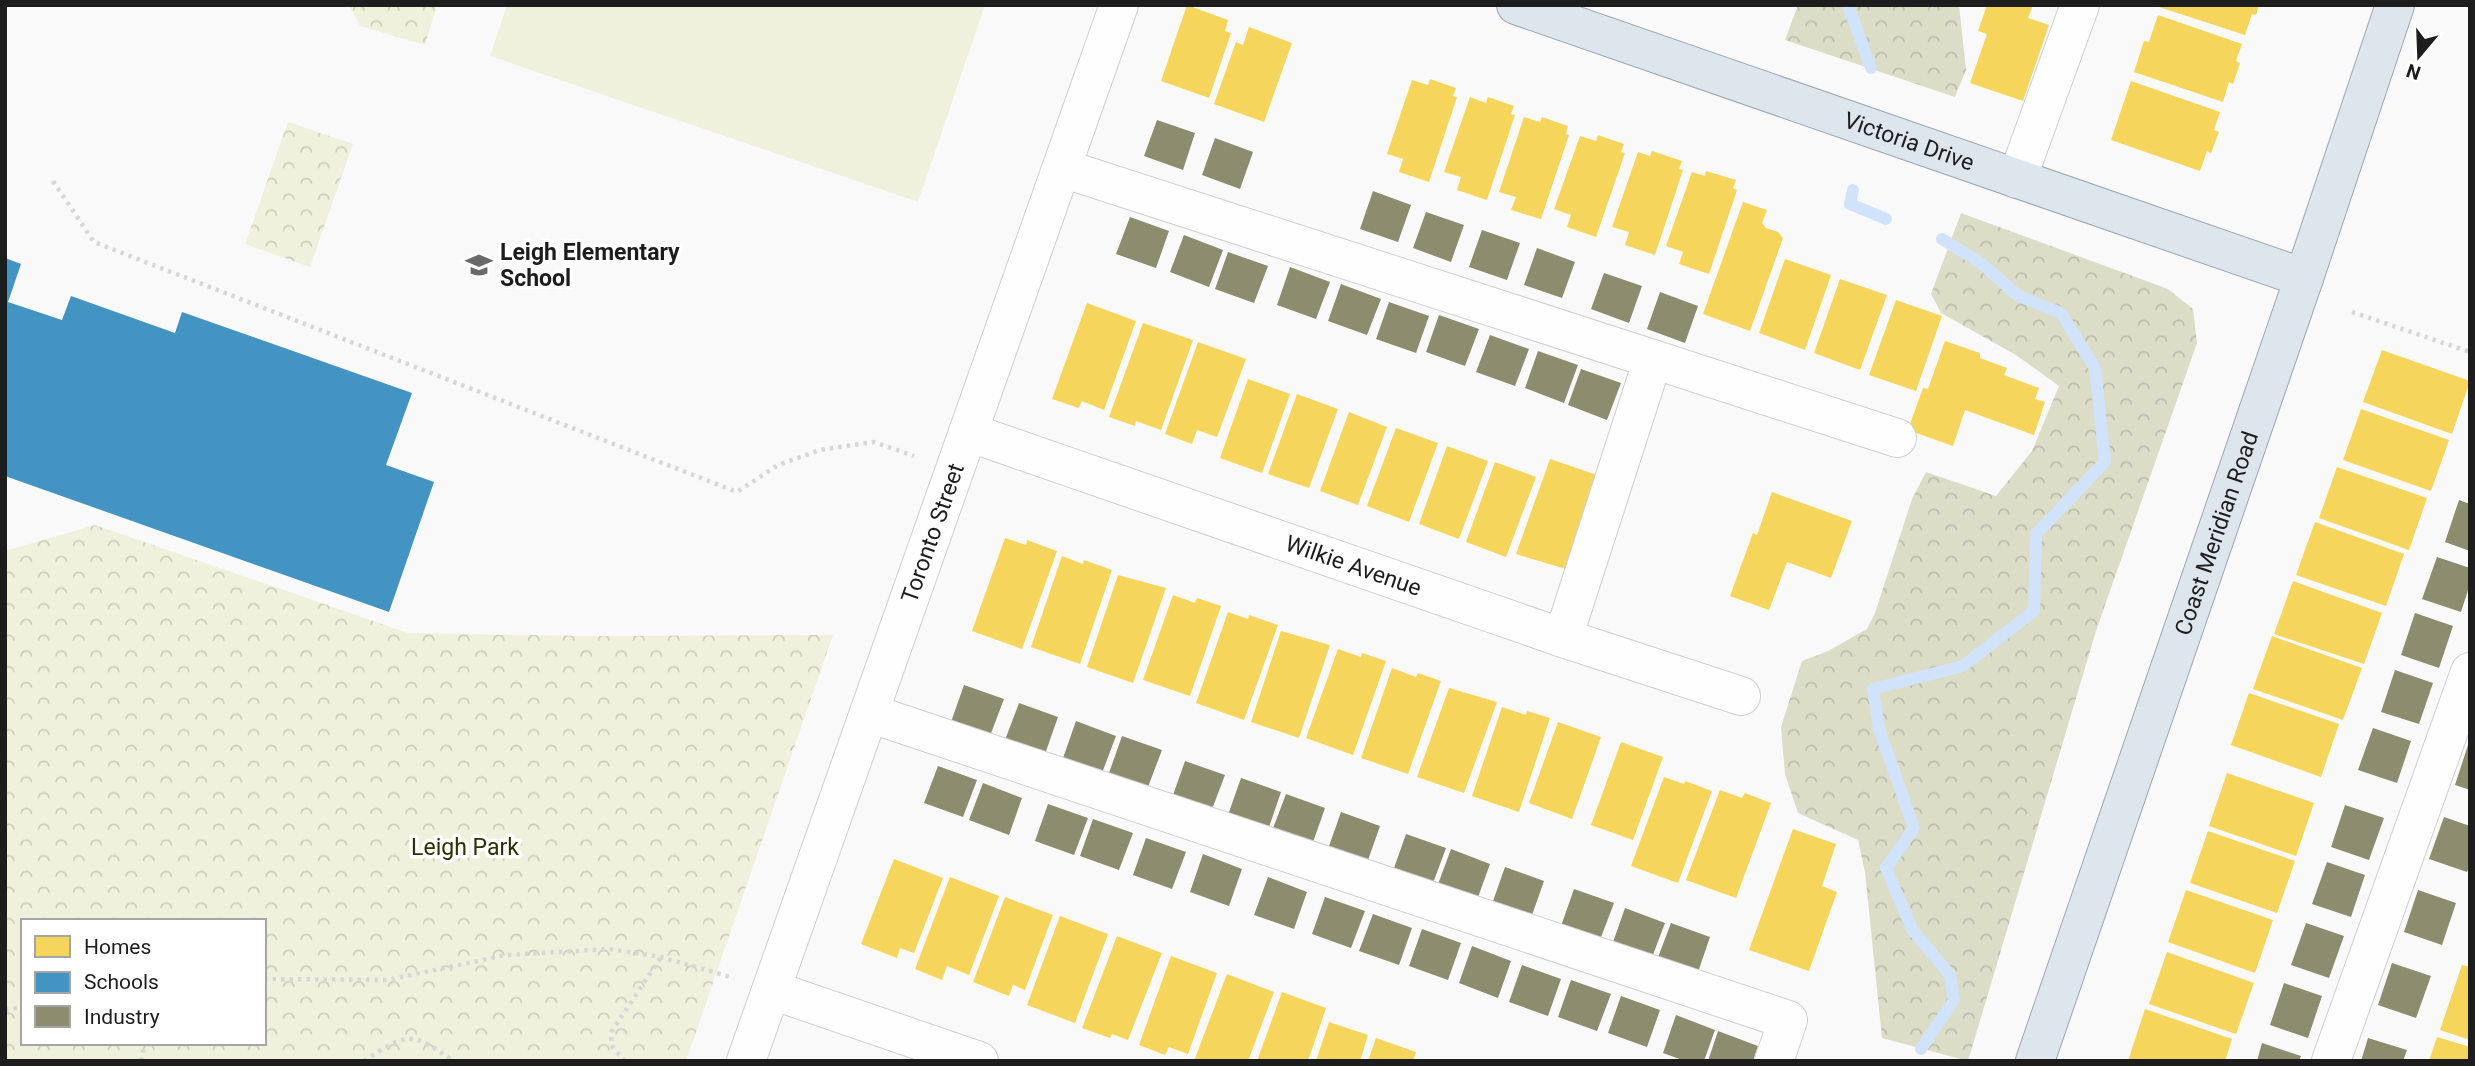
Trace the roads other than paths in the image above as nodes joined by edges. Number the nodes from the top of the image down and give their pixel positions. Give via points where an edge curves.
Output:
1 (1119, 5) edge
2 (1516, 5) edge
3 (2080, 5) edge
4 (2395, 5) edge
5 (1062, 167) junction
6 (2017, 179) junction
7 (2304, 278) junction
8 (1653, 359) junction
9 (968, 432) junction
10 (1897, 438) dead end
11 (1563, 638) junction
12 (2470, 672) edge
13 (1741, 696) dead end
14 (869, 713) junction
15 (772, 989) junction
16 (747, 1061) edge
17 (979, 1061) edge
18 (1774, 1061) edge
19 (2035, 1061) edge
20 (2332, 1061) edge

1 - 5 street, Toronto Street
2 - 6 main road, Victoria Drive
3 - 6 street
4 - 7 main road, Coast Meridian Road
5 - 8 street
5 - 9 street, Toronto Street
6 - 7 main road, Victoria Drive
7 - 19 main road, Coast Meridian Road
8 - 10 street
8 - 11 street
9 - 11 street, Wilkie Avenue
9 - 14 street, Toronto Street
11 - 13 street, Wilkie Avenue
12 - 20 street
14 - 15 street, Toronto Street
14 - 18 street via 1787,1020
15 - 16 street, Toronto Street
15 - 17 street

